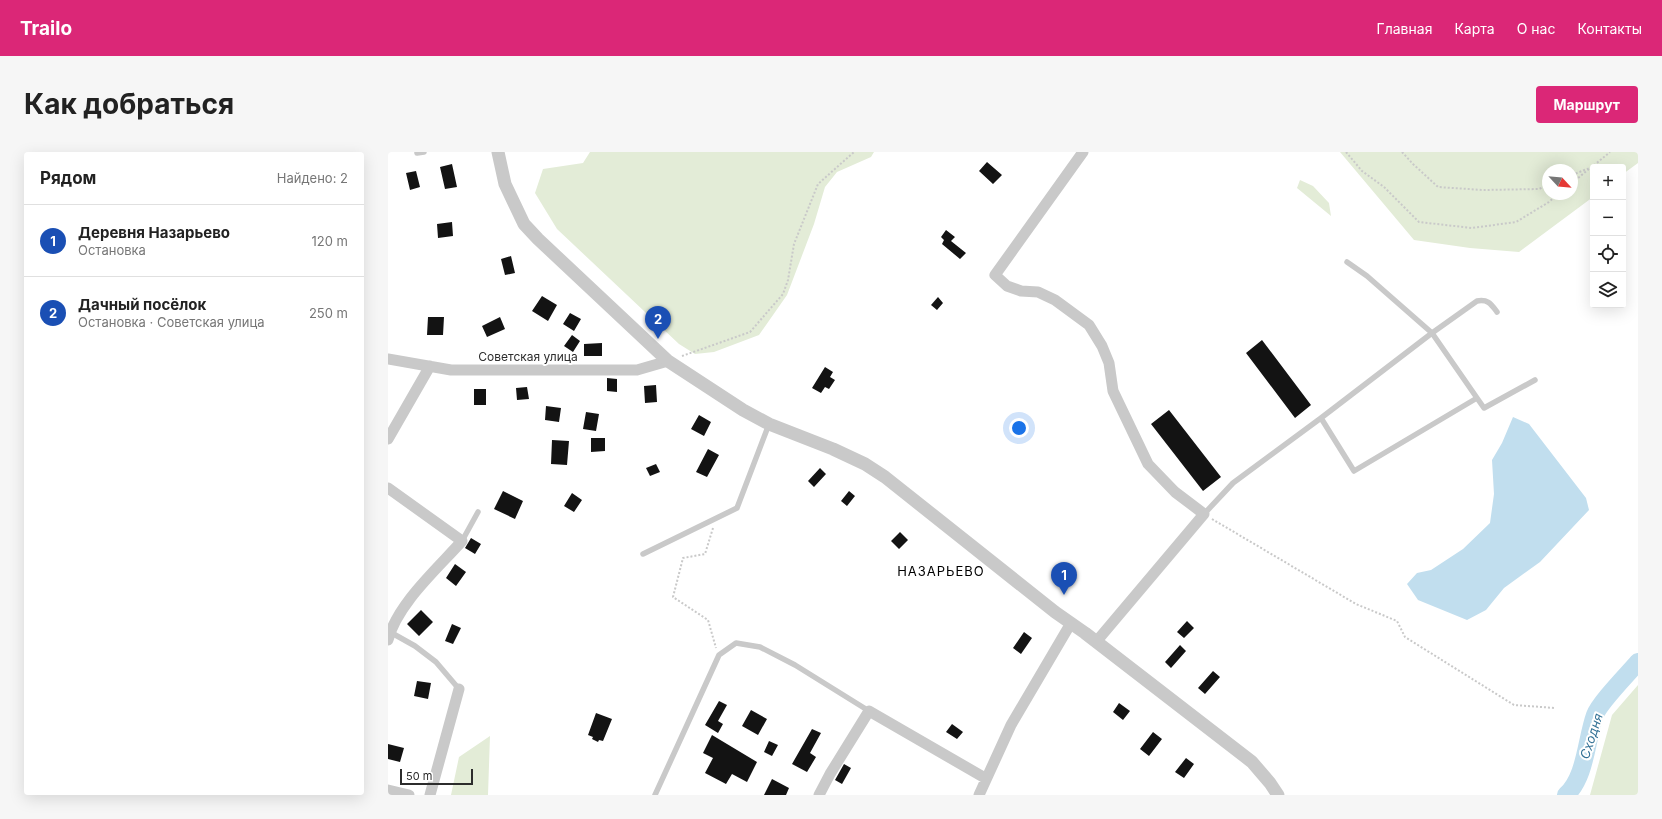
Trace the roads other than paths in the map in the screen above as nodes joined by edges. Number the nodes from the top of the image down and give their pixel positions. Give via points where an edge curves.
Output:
1 (424, 152) edge
2 (498, 152) edge
3 (1083, 152) edge
4 (417, 153) dead end
5 (1346, 262) dead end
6 (1497, 312) dead end
7 (1432, 333) junction
8 (388, 359) edge
9 (668, 361) junction
10 (430, 366) junction
11 (1535, 380) dead end
12 (1477, 398) junction
13 (1321, 418) junction
14 (769, 424) junction
15 (388, 439) edge
16 (388, 488) edge
17 (478, 512) dead end
18 (1204, 514) junction
19 (462, 541) junction
20 (643, 554) dead end
21 (1071, 623) junction
22 (389, 636) edge
23 (1096, 642) junction
24 (459, 689) joint
25 (869, 711) junction
26 (985, 778) junction
27 (388, 790) edge
28 (409, 795) edge
29 (430, 795) edge
30 (655, 795) edge
31 (819, 795) edge
32 (979, 795) edge
33 (1278, 795) edge

1 - 4 lane
2 - 9 street via 505,184 524,224
3 - 18 street via 995,275 1007,286 1021,291 1038,292 1055,300 1088,325 1102,346 1109,363 1113,391 1148,464 1175,492
5 - 7 lane via 1367,276
6 - 7 lane via 1489,302 1477,301
7 - 12 lane
7 - 13 lane
8 - 10 street, Советская улица
9 - 10 street, Советская улица via 637,370 451,370
9 - 14 street
10 - 15 street
11 - 12 lane via 1484,408
12 - 13 lane via 1354,471
13 - 18 lane via 1233,483
14 - 20 lane via 737,508
14 - 21 street via 833,449 885,477
16 - 19 street
17 - 19 lane
18 - 23 street
19 - 22 street via 406,603
21 - 23 street
21 - 26 street via 1011,725
22 - 24 lane via 415,646 436,662
23 - 33 street via 1252,762
24 - 29 street
25 - 26 street
25 - 30 lane via 795,665 760,647 736,643 718,655
25 - 31 street
26 - 32 street
27 - 28 street

